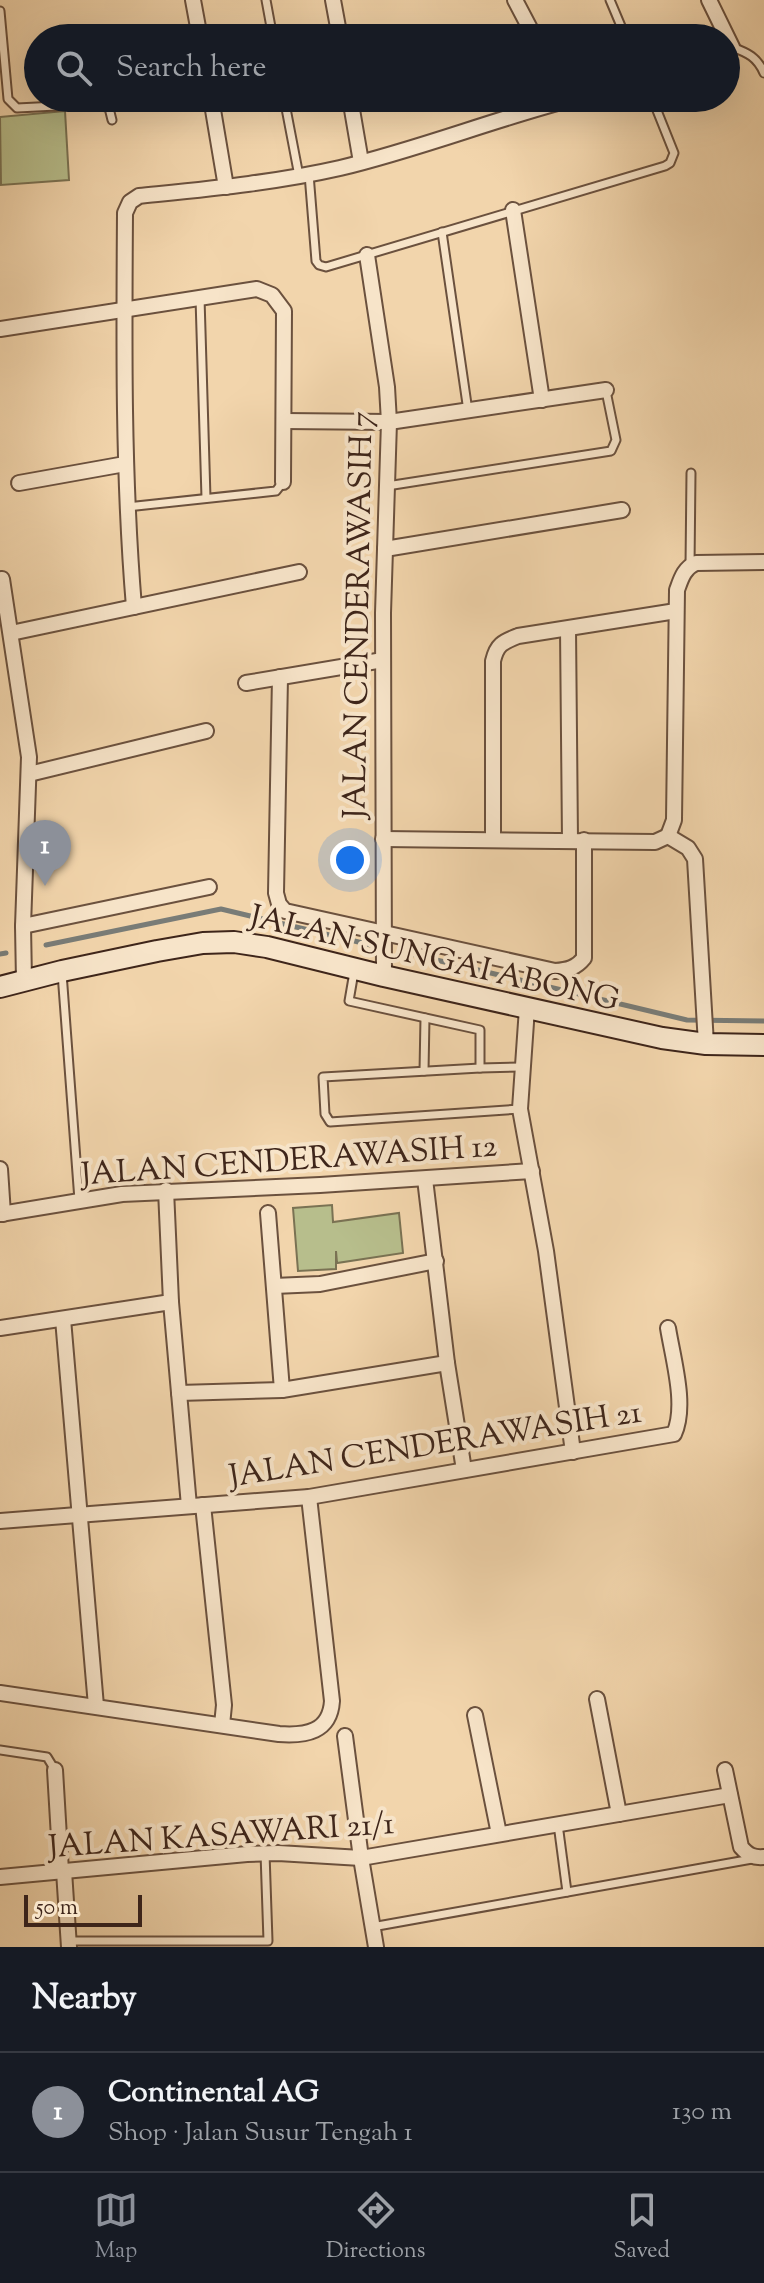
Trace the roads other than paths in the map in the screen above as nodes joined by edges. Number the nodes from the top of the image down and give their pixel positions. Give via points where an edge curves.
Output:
1 (193, 0) edge
2 (266, 0) edge
3 (333, 0) edge
4 (515, 0) edge
5 (610, 0) edge
6 (709, 0) edge
7 (0, 11) edge
8 (197, 24) edge
9 (270, 24) edge
10 (337, 24) edge
11 (528, 24) edge
12 (620, 24) edge
13 (719, 24) edge
14 (740, 52) edge
15 (764, 73) edge
16 (24, 108) edge
17 (110, 112) edge
18 (213, 112) edge
19 (288, 112) edge
20 (352, 112) edge
21 (528, 112) edge
22 (658, 112) edge
23 (112, 120) dead end
24 (361, 162) junction
25 (304, 175) junction
26 (226, 187) junction
27 (513, 210) junction
28 (442, 232) junction
29 (367, 255) junction
30 (200, 298) junction
31 (124, 310) junction
32 (0, 329) edge
33 (606, 390) joint
34 (542, 400) junction
35 (468, 411) junction
36 (284, 421) junction
37 (389, 422) junction
38 (125, 464) junction
39 (691, 473) dead end
40 (283, 482) joint
41 (19, 483) dead end
42 (387, 486) junction
43 (206, 498) junction
44 (127, 507) junction
45 (622, 510) dead end
46 (385, 549) junction
47 (764, 562) edge
48 (693, 565) junction
49 (299, 572) dead end
50 (2, 579) edge
51 (134, 607) junction
52 (676, 611) junction
53 (568, 629) junction
54 (11, 633) junction
55 (383, 660) junction
56 (280, 677) junction
57 (246, 683) dead end
58 (206, 731) dead end
59 (29, 774) junction
60 (668, 836) junction
61 (383, 839) junction
62 (493, 839) junction
63 (577, 840) junction
64 (209, 887) dead end
65 (23, 926) junction
66 (384, 933) junction
67 (354, 970) junction
68 (62, 971) junction
69 (384, 976) junction
70 (24, 981) junction
71 (0, 987) edge
72 (527, 1008) junction
73 (425, 1018) junction
74 (706, 1044) junction
75 (764, 1045) edge
76 (522, 1067) junction
77 (480, 1068) junction
78 (424, 1071) junction
79 (520, 1109) junction
80 (0, 1169) edge
81 (532, 1171) junction
82 (425, 1179) junction
83 (166, 1190) junction
84 (79, 1200) junction
85 (268, 1213) dead end
86 (1, 1214) edge
87 (436, 1261) junction
88 (274, 1286) junction
89 (171, 1302) junction
90 (63, 1319) junction
91 (0, 1328) edge
92 (668, 1328) dead end
93 (447, 1363) junction
94 (282, 1390) junction
95 (179, 1393) junction
96 (573, 1452) junction
97 (464, 1470) junction
98 (309, 1497) junction
99 (196, 1506) junction
100 (78, 1515) junction
101 (0, 1521) edge
102 (0, 1693) edge
103 (597, 1699) dead end
104 (96, 1706) junction
105 (475, 1715) dead end
106 (222, 1725) junction
107 (345, 1736) dead end
108 (0, 1750) edge
109 (55, 1770) joint
110 (725, 1770) dead end
111 (730, 1795) junction
112 (619, 1814) junction
113 (558, 1824) junction
114 (499, 1834) junction
115 (265, 1853) junction
116 (761, 1857) edge
117 (361, 1858) junction
118 (63, 1871) junction
119 (0, 1877) edge
120 (567, 1892) junction
121 (372, 1927) junction
122 (68, 1944) edge
123 (376, 1947) edge

1 - 8 street
2 - 9 lane
3 - 10 street
4 - 11 street
5 - 12 lane
6 - 13 street
7 - 16 lane via 8,99
14 - 15 lane via 757,60
17 - 23 lane
18 - 26 street
19 - 25 lane
20 - 24 street
21 - 24 street
22 - 27 lane via 674,153 670,163
24 - 25 street
25 - 26 street
25 - 29 lane via 319,265
26 - 31 street via 139,196 130,202 125,213
27 - 28 lane
27 - 34 street
28 - 29 lane
28 - 35 lane
29 - 37 street, JALAN CENDERAWASIH 7
30 - 31 street
30 - 36 street via 257,289 272,295 284,311
30 - 43 lane
31 - 32 street
31 - 38 street
33 - 34 street
33 - 42 lane via 616,440 611,451
34 - 35 street
35 - 37 street
36 - 37 street
36 - 40 street
37 - 42 street, JALAN CENDERAWASIH 7
38 - 41 street
38 - 44 street
39 - 48 lane
40 - 43 lane via 276,491
42 - 46 street, JALAN CENDERAWASIH 7
43 - 44 lane
44 - 51 street
45 - 46 street
46 - 55 street, JALAN CENDERAWASIH 7
47 - 48 street
48 - 52 street via 682,576
49 - 51 street
50 - 54 street
51 - 54 street
52 - 53 street
52 - 60 street via 674,820
53 - 62 street via 518,636 496,649
53 - 63 street
54 - 59 street
55 - 56 street
55 - 61 street, JALAN CENDERAWASIH 7
56 - 57 street
56 - 66 street via 279,904 295,915
58 - 59 street
59 - 65 street
60 - 63 street via 655,842
60 - 74 street via 695,859
61 - 62 street
61 - 66 street, JALAN CENDERAWASIH 7
62 - 63 street
63 - 66 street via 584,958 567,970
64 - 65 street
65 - 70 street
66 - 69 street, JALAN CENDERAWASIH 7
67 - 68 street, JALAN SUNGAI ABONG via 234,942 203,943
67 - 69 street, JALAN SUNGAI ABONG
67 - 73 lane via 349,1001
68 - 70 street, JALAN SUNGAI ABONG
68 - 84 lane
69 - 72 street, JALAN SUNGAI ABONG
70 - 71 street, JALAN SUNGAI ABONG
72 - 74 street, JALAN SUNGAI ABONG
72 - 76 street
73 - 77 lane via 480,1030
73 - 78 lane
74 - 75 street, JALAN SUNGAI ABONG
76 - 77 lane
76 - 79 street
77 - 78 lane
78 - 79 lane via 323,1077 326,1118 330,1122
79 - 81 street
80 - 86 street, JALAN CENDERAWASIH 12
81 - 82 street, JALAN CENDERAWASIH 12
81 - 96 street
82 - 83 street, JALAN CENDERAWASIH 12
82 - 87 street
83 - 84 street, JALAN CENDERAWASIH 12
83 - 89 street
84 - 86 street, JALAN CENDERAWASIH 12
85 - 88 street
87 - 88 street via 320,1284
87 - 93 street
88 - 94 street
89 - 90 street
89 - 95 street
90 - 91 street
90 - 100 street
92 - 96 street, JALAN CENDERAWASIH 21 via 680,1407 674,1434
93 - 94 street
93 - 97 street
94 - 95 street
95 - 99 street
96 - 97 street, JALAN CENDERAWASIH 21
97 - 98 street, JALAN CENDERAWASIH 21
98 - 99 street, JALAN CENDERAWASIH 21
98 - 106 street via 331,1712 321,1726 304,1734
99 - 100 street, JALAN CENDERAWASIH 21
99 - 106 street via 224,1705
100 - 101 street, JALAN CENDERAWASIH 21
100 - 104 street
102 - 104 street
103 - 112 street
104 - 106 street
105 - 114 street
107 - 117 street
108 - 109 lane via 47,1757
109 - 118 street
110 - 111 street
111 - 112 street, JALAN KASAWARI 21/1
111 - 116 street via 741,1847 748,1855
112 - 113 street, JALAN KASAWARI 21/1
113 - 114 street, JALAN KASAWARI 21/1
113 - 120 lane
114 - 117 street, JALAN KASAWARI 21/1
115 - 117 street, JALAN KASAWARI 21/1
115 - 118 street, JALAN KASAWARI 21/1
115 - 122 lane via 268,1941
116 - 120 lane
117 - 121 street
118 - 119 street, JALAN KASAWARI 21/1
118 - 122 street
120 - 121 lane
121 - 123 street

